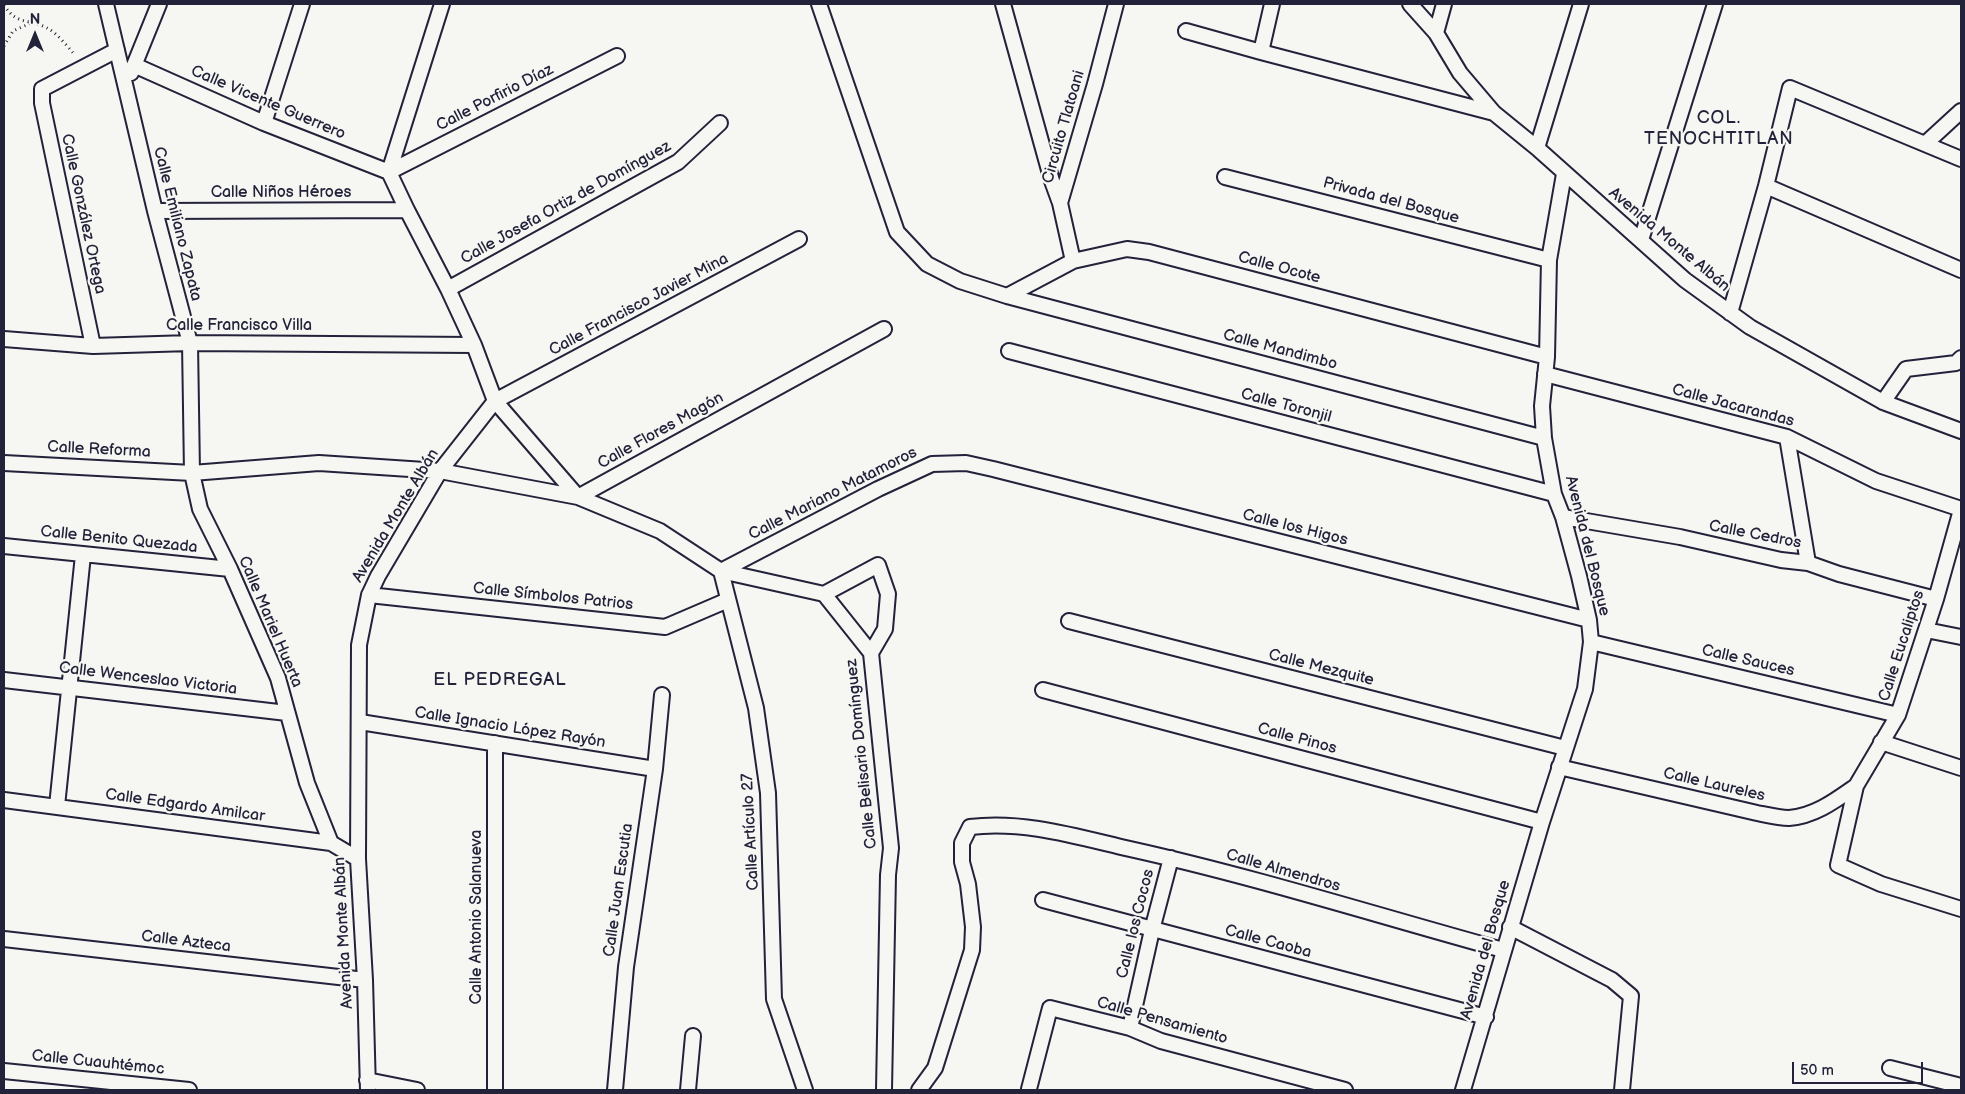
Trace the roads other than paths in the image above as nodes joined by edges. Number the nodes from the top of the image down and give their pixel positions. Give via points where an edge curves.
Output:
1 (106, 4) edge
2 (159, 4) edge
3 (302, 4) edge
4 (442, 4) edge
5 (819, 4) edge
6 (1004, 4) edge
7 (1116, 4) edge
8 (1272, 4) edge
9 (1410, 4) edge
10 (1444, 4) edge
11 (1582, 4) edge
12 (1715, 4) edge
13 (1186, 31) dead end
14 (1436, 33) junction
15 (116, 50) junction
16 (1261, 52) junction
17 (616, 56) dead end
18 (134, 65) junction
19 (126, 88) junction
20 (1961, 112) edge
21 (1494, 113) junction
22 (264, 123) junction
23 (720, 123) dead end
24 (1925, 144) junction
25 (1537, 148) junction
26 (1961, 158) edge
27 (389, 172) junction
28 (1564, 174) junction
29 (1225, 176) dead end
30 (1766, 186) junction
31 (1060, 203) junction
32 (407, 210) junction
33 (155, 212) junction
34 (799, 239) dead end
35 (1641, 240) junction
36 (1548, 260) junction
37 (1073, 262) junction
38 (1961, 270) edge
39 (448, 289) junction
40 (1007, 296) junction
41 (1730, 313) junction
42 (884, 329) dead end
43 (4, 339) edge
44 (190, 343) junction
45 (474, 345) junction
46 (93, 346) junction
47 (1009, 351) dead end
48 (1546, 357) junction
49 (1961, 358) edge
50 (1545, 374) junction
51 (495, 401) junction
52 (1883, 402) junction
53 (1961, 432) edge
54 (1787, 436) junction
55 (1544, 438) junction
56 (4, 463) edge
57 (993, 469) joint
58 (440, 471) junction
59 (192, 473) junction
60 (1554, 494) junction
61 (578, 497) junction
62 (1961, 509) edge
63 (1563, 516) junction
64 (4, 546) edge
65 (83, 555) junction
66 (1808, 563) junction
67 (230, 570) junction
68 (721, 571) junction
69 (824, 594) junction
70 (369, 595) junction
71 (1936, 599) junction
72 (728, 600) junction
73 (1588, 620) junction
74 (1069, 621) dead end
75 (1926, 630) junction
76 (1961, 637) edge
77 (1591, 642) junction
78 (871, 653) junction
79 (4, 680) edge
80 (69, 687) junction
81 (1043, 690) dead end
82 (662, 695) dead end
83 (287, 713) junction
84 (1898, 715) junction
85 (360, 722) junction
86 (1882, 742) junction
87 (495, 743) junction
88 (1565, 748) junction
89 (1559, 767) junction
90 (1961, 768) edge
91 (655, 769) junction
92 (1856, 786) junction
93 (4, 800) edge
94 (58, 806) junction
95 (1542, 822) junction
96 (331, 843) junction
97 (1171, 858) junction
98 (358, 859) junction
99 (1043, 900) dead end
100 (1961, 909) edge
101 (1510, 927) junction
102 (1152, 930) junction
103 (4, 939) edge
104 (1504, 950) junction
105 (365, 980) junction
106 (1486, 1017) junction
107 (1130, 1028) junction
108 (693, 1036) dead end
109 (1890, 1068) dead end
110 (4, 1071) edge
111 (368, 1085) edge
112 (1961, 1086) edge
113 (156, 1088) edge
114 (1029, 1089) dead end
115 (188, 1090) edge
116 (417, 1090) edge
117 (495, 1090) edge
118 (615, 1090) edge
119 (688, 1090) edge
120 (805, 1090) edge
121 (884, 1090) edge
122 (919, 1090) edge
123 (1345, 1090) edge
124 (1463, 1090) edge
125 (1622, 1090) edge

1 - 15 street
2 - 18 street
3 - 22 street
4 - 27 street
5 - 40 street, Calle Mandimbo via 897,232 927,264 960,281
6 - 31 street, Circuito Tlatoani
7 - 31 street, Circuito Tlatoani
8 - 16 street
9 - 14 street, Avenida Monte Albán
10 - 14 street
11 - 25 street
12 - 35 street
13 - 16 street
14 - 21 street, Avenida Monte Albán via 1460,73
15 - 19 street
15 - 46 street, Calle González Ortega via 42,89 42,103
16 - 21 street
17 - 27 street, Calle Porfirio Díaz
18 - 19 street
18 - 22 street, Calle Vicente Guerrero
19 - 33 street, Calle Emiliano Zapata
20 - 24 street
21 - 25 street, Avenida Monte Albán
22 - 27 street, Calle Vicente Guerrero
23 - 39 street, Calle Josefa Ortiz de Domínguez via 678,162
24 - 26 street
24 - 30 street via 1790,88
25 - 28 street, Avenida Monte Albán
27 - 32 street
28 - 35 street, Avenida Monte Albán
28 - 36 street, Avenida del Bosque
29 - 36 street, Privada del Bosque
30 - 38 street
30 - 41 street
31 - 37 street
32 - 33 street, Calle Niños Héroes
32 - 39 street
33 - 44 street, Calle Emiliano Zapata
34 - 51 street, Calle Francisco Javier Mina
35 - 41 street, Avenida Monte Albán via 1685,280
36 - 48 street, Avenida del Bosque
37 - 40 street, Calle Ocote
37 - 48 street, Calle Ocote via 1127,249 1149,252
39 - 45 street
40 - 55 street, Calle Mandimbo
41 - 52 street, Avenida Monte Albán
42 - 61 street, Calle Flores Magón
43 - 46 street, Calle Francisco Villa
44 - 45 street, Calle Francisco Villa
44 - 46 street, Calle Francisco Villa
44 - 59 street, Calle Emiliano Zapata
45 - 51 street
47 - 60 street, Calle Toronjil
48 - 50 street, Avenida del Bosque
49 - 52 street via 1956,363 1906,369
50 - 54 street, Calle Jacarandas
50 - 55 street, Avenida del Bosque
51 - 58 street, Avenida Monte Albán
51 - 61 street
52 - 53 street, Avenida Monte Albán
54 - 62 street, Calle Jacarandas via 1876,481
54 - 66 street
55 - 60 street, Avenida del Bosque
56 - 59 street, Calle Reforma
57 - 68 street, Calle Mariano Matamoros via 966,463 932,464
57 - 73 street, Calle los Higos
58 - 59 street, Calle Reforma via 319,463
58 - 61 street
58 - 70 street, Avenida Monte Albán
59 - 67 street, Calle Mariel Huerta via 200,509
60 - 63 street, Avenida del Bosque
61 - 68 street via 660,531
62 - 71 street, Calle Eucaliptos
63 - 66 street, Calle Cedros
63 - 73 street, Avenida del Bosque
64 - 65 street, Calle Benito Quezada
65 - 67 street, Calle Benito Quezada
65 - 80 street
66 - 71 street, Calle Cedros
67 - 83 street, Calle Mariel Huerta via 278,678
68 - 69 street
68 - 72 street, Calle Artículo 27
69 - 78 street, Calle Belisario Domínguez
69 - 78 street via 878,565 888,594 885,629
70 - 72 street, Calle Símbolos Patrios via 665,627
70 - 85 street, Avenida Monte Albán via 359,645
71 - 75 street, Calle Eucaliptos
72 - 120 street, Calle Artículo 27 via 756,708 768,793 774,999
73 - 77 street, Avenida del Bosque
74 - 88 street, Calle Mezquite
75 - 76 street
75 - 84 street, Calle Eucaliptos
77 - 84 street, Calle Sauces
77 - 88 street, Avenida del Bosque via 1585,689
78 - 121 street, Calle Belisario Domínguez via 891,848
79 - 80 street, Calle Wenceslao Victoria
80 - 83 street, Calle Wenceslao Victoria
80 - 94 street
81 - 95 street, Calle Pinos
82 - 91 street, Calle Juan Escutia
83 - 96 street, Calle Mariel Huerta via 307,783
84 - 86 street, Calle Eucaliptos
85 - 87 street, Calle Ignacio López Rayón
85 - 98 street, Avenida Monte Albán
86 - 90 street
86 - 92 street, Calle Eucaliptos
87 - 91 street, Calle Ignacio López Rayón
87 - 117 street, Calle Antonio Salanueva
88 - 89 street, Avenida del Bosque
89 - 92 street, Calle Laureles via 1757,814 1788,818 1827,806
89 - 95 street, Avenida del Bosque
91 - 118 street, Calle Juan Escutia via 626,967
92 - 100 street via 1838,865 1882,884
93 - 94 street, Calle Edgardo Amilcar
94 - 96 street, Calle Edgardo Amilcar
95 - 101 street, Avenida del Bosque
96 - 98 street, Calle Edgardo Amilcar
97 - 102 street, Calle los Cocos
97 - 104 street, Calle Almendros
97 - 122 street, Calle Almendros via 1051,831 992,824 970,826 962,842 962,862 973,927 972,950 936,1068
98 - 105 street, Avenida Monte Albán
99 - 102 street, Calle Caoba
101 - 104 street, Avenida del Bosque
101 - 125 street via 1612,980 1631,996
102 - 106 street, Calle Caoba
102 - 107 street, Calle los Cocos
103 - 105 street, Calle Azteca
104 - 106 street, Avenida del Bosque
105 - 111 street, Avenida Monte Albán
106 - 124 street, Avenida del Bosque
107 - 114 street, Calle Pensamiento via 1050,1008
107 - 123 street, Calle Pensamiento via 1161,1041
108 - 119 street
109 - 112 street
110 - 113 street, Calle Cuauhtémoc
111 - 116 street
113 - 115 street, Calle Cuauhtémoc

